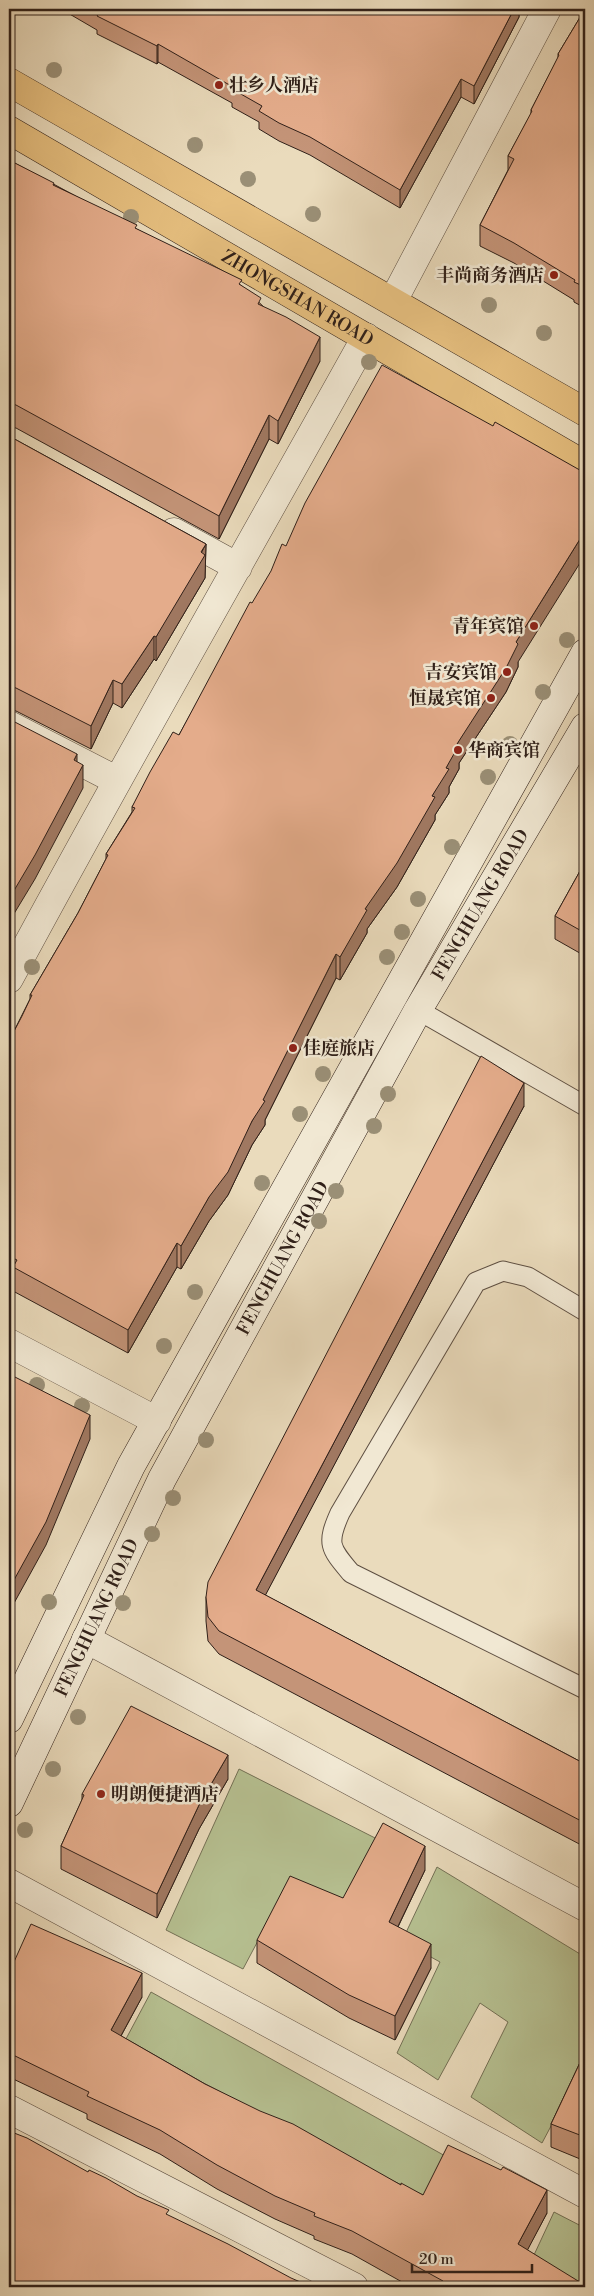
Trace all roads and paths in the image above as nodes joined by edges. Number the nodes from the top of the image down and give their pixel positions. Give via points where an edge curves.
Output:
1 (546, 9) edge
2 (9, 82) edge
3 (9, 130) edge
4 (393, 301) junction
5 (366, 337) junction
6 (585, 412) edge
7 (585, 465) edge
8 (149, 518) edge
9 (238, 567) junction
10 (585, 653) edge
11 (9, 725) edge
12 (585, 727) edge
13 (116, 780) junction
14 (9, 979) edge
15 (418, 1010) junction
16 (585, 1106) edge
17 (585, 1312) edge
18 (9, 1343) edge
19 (157, 1421) junction
20 (86, 1639) junction
21 (585, 1689) edge
22 (9, 1720) edge
23 (9, 1803) edge
24 (9, 1883) edge
25 (585, 1908) edge
26 (9, 2109) edge
27 (585, 2194) edge
28 (354, 2287) edge

1 - 4 street
2 - 4 main road
3 - 5 main road, ZHONGSHAN ROAD
4 - 6 main road
5 - 7 main road, ZHONGSHAN ROAD
5 - 9 street
8 - 9 street
9 - 13 street
10 - 19 street, FENGHUANG ROAD
11 - 13 street
12 - 15 street, FENGHUANG ROAD
13 - 14 street
15 - 16 lane
15 - 20 street, FENGHUANG ROAD via 162,1479
17 - 21 lane via 528,1277 503,1271 476,1282 331,1533 334,1552 351,1573
18 - 19 street
19 - 22 street, FENGHUANG ROAD via 131,1466
20 - 23 street, FENGHUANG ROAD
20 - 25 street
24 - 27 street
26 - 28 street

